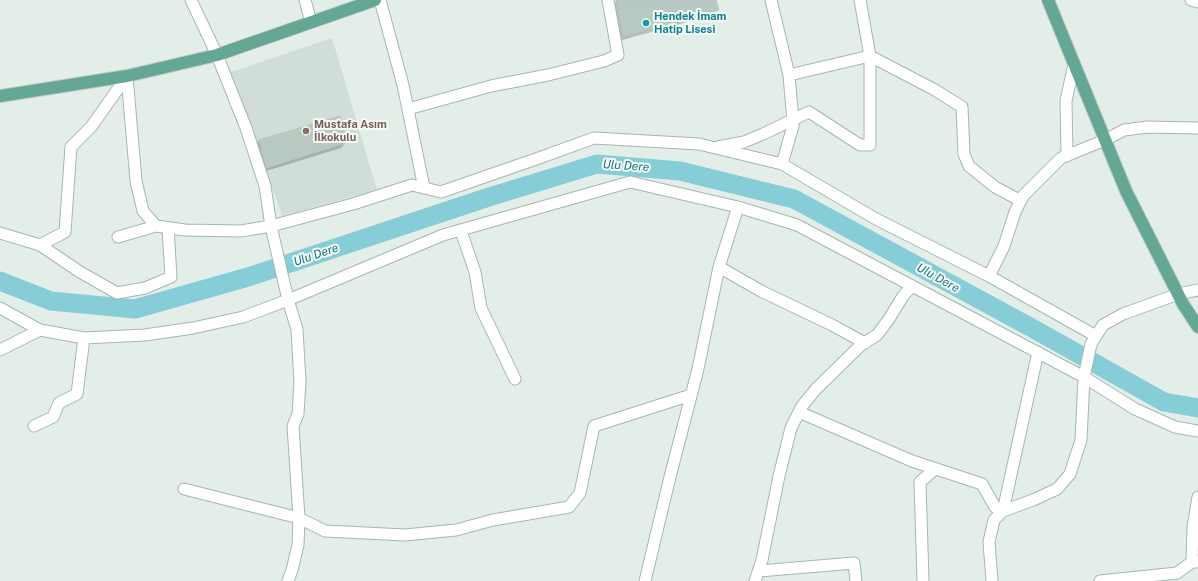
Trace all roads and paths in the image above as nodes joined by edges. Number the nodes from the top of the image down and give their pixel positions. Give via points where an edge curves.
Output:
1 (191, 0) edge
2 (305, 0) edge
3 (375, 0) edge
4 (380, 0) edge
5 (608, 0) edge
6 (771, 0) edge
7 (860, 0) edge
8 (1048, 0) edge
9 (1191, 0) edge
10 (1198, 2) edge
11 (311, 22) junction
12 (217, 55) junction
13 (870, 56) junction
14 (1074, 64) junction
15 (789, 75) junction
16 (127, 76) junction
17 (0, 96) edge
18 (408, 109) junction
19 (793, 121) junction
20 (1198, 128) edge
21 (1105, 140) junction
22 (712, 148) junction
23 (1067, 156) junction
24 (782, 164) junction
25 (424, 188) junction
26 (1020, 201) junction
27 (738, 207) junction
28 (156, 226) junction
29 (271, 226) junction
30 (168, 228) junction
31 (461, 230) junction
32 (0, 233) edge
33 (118, 237) dead end
34 (40, 245) junction
35 (720, 267) junction
36 (989, 276) junction
37 (912, 286) junction
38 (1198, 290) edge
39 (1178, 294) junction
40 (288, 300) junction
41 (0, 308) edge
42 (1198, 327) edge
43 (40, 330) junction
44 (84, 338) junction
45 (1094, 340) junction
46 (864, 343) junction
47 (0, 350) edge
48 (1038, 352) junction
49 (1085, 372) junction
50 (515, 379) dead end
51 (691, 395) junction
52 (799, 412) junction
53 (34, 426) dead end
54 (1198, 431) edge
55 (935, 469) junction
56 (184, 489) dead end
57 (1198, 497) edge
58 (1198, 500) edge
59 (1003, 511) junction
60 (300, 518) junction
61 (1195, 562) edge
62 (757, 576) edge
63 (1176, 577) edge
64 (288, 581) edge
65 (645, 581) edge
66 (856, 581) edge
67 (923, 581) edge
68 (992, 581) edge
69 (1100, 581) edge

1 - 12 street
2 - 11 street
3 - 11 main road
4 - 18 street
5 - 18 street via 618,55 604,61 491,86
6 - 15 street
7 - 13 street
8 - 14 main road
9 - 10 street
11 - 12 main road
12 - 16 main road
12 - 29 street via 246,128 265,186
13 - 15 street
13 - 19 street via 870,145 860,145 809,112
13 - 26 street via 962,107 964,154 969,166 995,187
14 - 21 main road
14 - 23 street via 1066,101
15 - 19 street
16 - 17 main road
16 - 28 street via 136,181 143,211
16 - 34 street via 91,127 71,147 65,232
18 - 25 street
19 - 22 street via 744,142
19 - 24 street
20 - 21 street via 1148,127 1124,130
21 - 23 street
21 - 39 main road via 1126,191
22 - 24 street
22 - 25 street via 699,144 594,138 441,192
23 - 26 street via 1061,158
24 - 36 street via 876,219
25 - 29 street via 412,185
26 - 36 street via 1004,246
27 - 31 street via 630,182
27 - 35 street
27 - 37 street via 797,225
28 - 30 street
28 - 33 street
29 - 30 street via 241,231
29 - 40 street
30 - 34 street via 171,277 145,288 117,292 80,272
31 - 40 street via 443,235
31 - 50 street via 475,272 481,308
32 - 34 street
35 - 46 street via 761,291
35 - 51 street
36 - 45 street
37 - 46 street via 877,335
37 - 48 street
38 - 39 street
39 - 42 main road
39 - 45 street via 1123,314 1104,325
40 - 44 street via 243,317 193,328 145,335
40 - 60 street via 296,329 300,382 298,414 293,426
41 - 43 street
43 - 44 street
43 - 47 street
44 - 53 street via 77,394 59,403 53,417
45 - 49 street
46 - 52 street via 816,389
48 - 49 street
48 - 59 street
49 - 54 street via 1135,409 1174,427
49 - 59 street via 1081,440 1070,474 1057,489
51 - 60 street via 594,426 580,493 569,507 493,520 456,530 405,535 325,531
51 - 65 street
52 - 55 street
52 - 62 street via 791,428
55 - 59 street via 982,484 995,507
55 - 67 street via 920,482
56 - 60 street
57 - 58 street
58 - 61 street via 1193,527
59 - 68 street via 994,520 989,542
60 - 64 street via 298,545
61 - 63 street
62 - 66 street via 854,562
63 - 69 street

